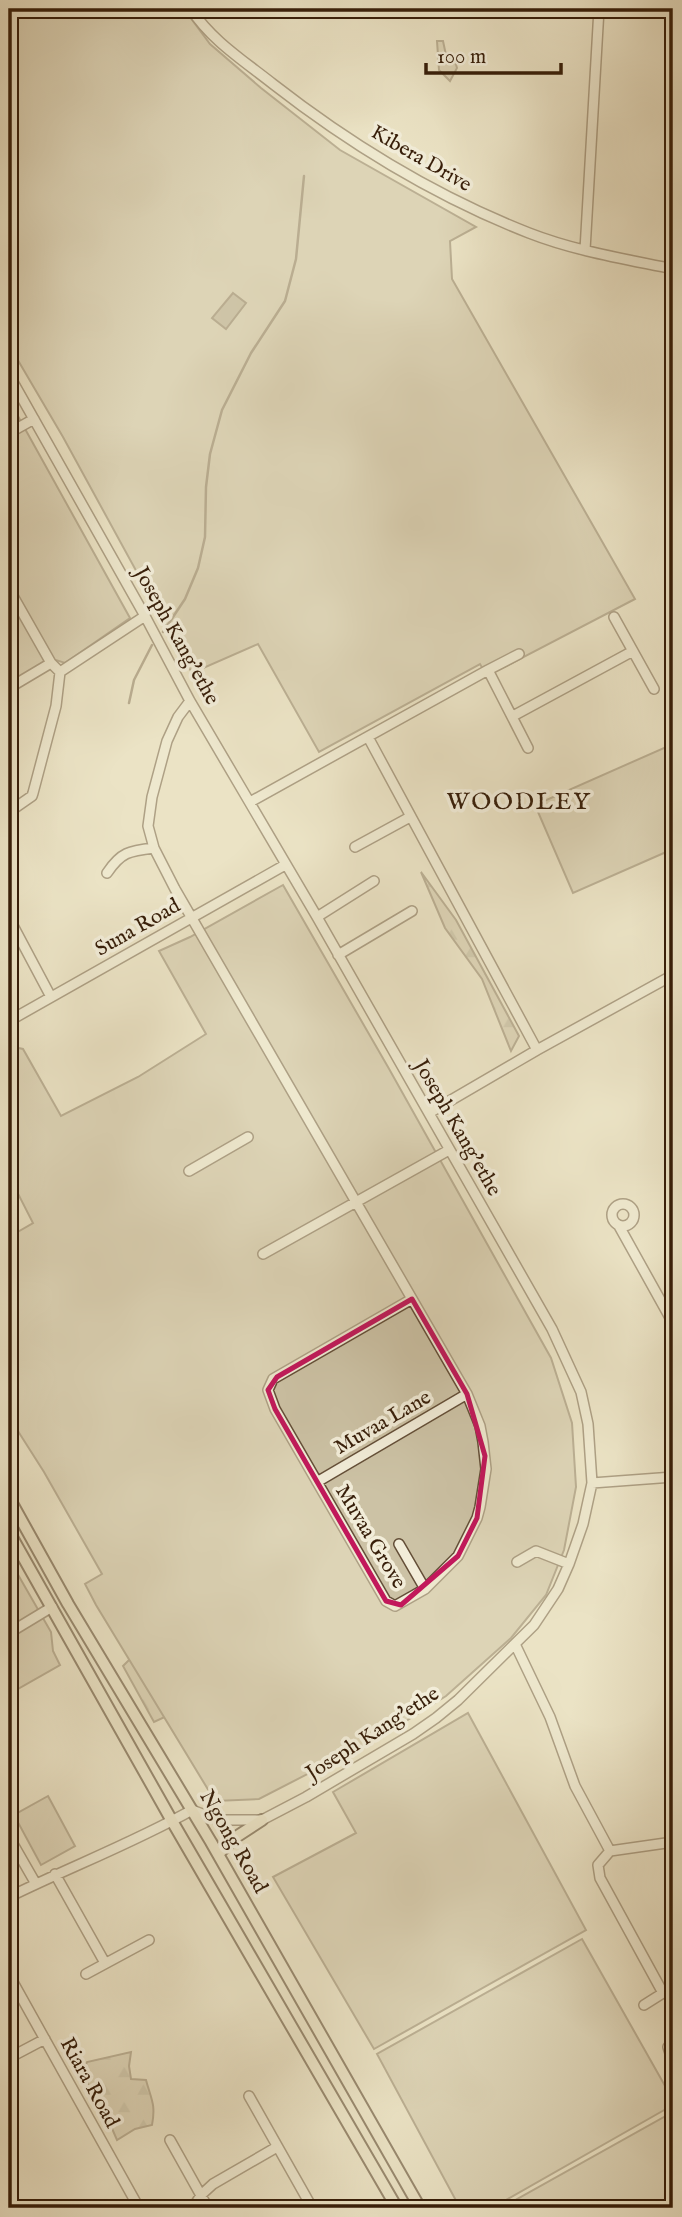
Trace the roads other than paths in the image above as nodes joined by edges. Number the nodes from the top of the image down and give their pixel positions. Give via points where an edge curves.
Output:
1 (191, 9) edge
2 (599, 9) edge
3 (586, 250) junction
4 (673, 269) edge
5 (9, 375) edge
6 (34, 419) junction
7 (9, 433) edge
8 (9, 589) edge
9 (145, 616) junction
10 (614, 617) dead end
11 (633, 651) junction
12 (519, 654) dead end
13 (51, 663) junction
14 (488, 670) junction
15 (60, 672) junction
16 (9, 688) edge
17 (654, 689) dead end
18 (190, 701) junction
19 (513, 716) junction
20 (368, 737) junction
21 (528, 748) dead end
22 (250, 802) junction
23 (9, 812) edge
24 (410, 817) junction
25 (355, 847) dead end
26 (154, 848) junction
27 (285, 865) junction
28 (107, 873) dead end
29 (374, 881) dead end
30 (412, 911) dead end
31 (317, 917) junction
32 (9, 918) edge
33 (191, 918) junction
34 (338, 955) junction
35 (673, 975) edge
36 (51, 997) junction
37 (9, 1021) edge
38 (537, 1050) junction
39 (429, 1114) junction
40 (248, 1138) dead end
41 (449, 1150) junction
42 (189, 1171) dead end
43 (355, 1201) junction
44 (619, 1226) dead end
45 (263, 1254) dead end
46 (412, 1299) junction
47 (673, 1323) edge
48 (467, 1394) junction
49 (673, 1477) edge
50 (317, 1482) junction
51 (592, 1483) junction
52 (9, 1498) edge
53 (9, 1532) edge
54 (399, 1544) dead end
55 (517, 1562) dead end
56 (569, 1564) junction
57 (425, 1589) junction
58 (52, 1607) junction
59 (9, 1633) edge
60 (514, 1644) junction
61 (192, 1810) junction
62 (262, 1820) junction
63 (172, 1821) junction
64 (9, 1837) edge
65 (673, 1842) edge
66 (610, 1851) junction
67 (218, 1854) junction
68 (55, 1874) junction
69 (36, 1884) junction
70 (9, 1897) edge
71 (149, 1940) dead end
72 (105, 1963) junction
73 (86, 1974) dead end
74 (9, 1975) edge
75 (673, 1987) edge
76 (663, 1993) junction
77 (644, 2005) dead end
78 (45, 2039) junction
79 (673, 2042) edge
80 (9, 2058) edge
81 (673, 2062) edge
82 (250, 2096) dead end
83 (170, 2140) dead end
84 (277, 2147) junction
85 (201, 2195) junction
86 (310, 2204) dead end
87 (139, 2208) edge
88 (193, 2208) edge
89 (208, 2208) edge
90 (397, 2208) edge
91 (419, 2208) edge

1 - 3 street, Kibera Drive via 220,43 316,118 383,159 450,198 530,233
2 - 3 street
3 - 4 street, Kibera Drive
5 - 6 street, Joseph Kang'ethe
6 - 7 street
6 - 9 street, Joseph Kang'ethe
8 - 13 street
9 - 15 street
9 - 18 street, Joseph Kang'ethe
10 - 11 street
11 - 17 street
11 - 19 street
12 - 14 street
13 - 15 street
13 - 16 street
14 - 19 street
14 - 20 street
15 - 23 street via 56,706 32,796
18 - 22 street, Joseph Kang'ethe
18 - 26 street via 167,741 152,797 148,826
19 - 21 street
20 - 22 street
20 - 24 street
22 - 27 street, Joseph Kang'ethe
24 - 25 street
24 - 38 street
26 - 28 street via 128,852
26 - 33 street
27 - 31 street, Joseph Kang'ethe
27 - 33 street, Suna Road
29 - 31 street
30 - 34 street
31 - 34 street, Joseph Kang'ethe
32 - 36 street
33 - 36 street, Suna Road
33 - 43 street
34 - 39 street, Joseph Kang'ethe
35 - 38 street
36 - 37 street, Suna Road
38 - 39 street
39 - 41 street, Joseph Kang'ethe
40 - 42 street
41 - 43 street
41 - 51 street, Joseph Kang'ethe via 573,1371 586,1414
43 - 45 street
43 - 46 street
44 - 47 street
46 - 48 street, Muvaa Grove
46 - 50 street, Muvaa Grove via 271,1380 270,1399
48 - 50 street, Muvaa Lane
48 - 57 street, Muvaa Grove via 480,1426 485,1456 480,1507 458,1556
49 - 51 street
50 - 57 street, Muvaa Grove via 389,1604 401,1605
51 - 56 street, Joseph Kang'ethe
52 - 61 main road, Ngong Road
53 - 58 main road, Ngong Road
54 - 57 street
55 - 56 street via 536,1551
56 - 60 street, Joseph Kang'ethe via 543,1613
58 - 59 street
58 - 63 main road, Ngong Road
60 - 62 street, Joseph Kang'ethe via 458,1700 413,1734
60 - 66 street via 551,1717 571,1778
61 - 62 street via 218,1819
61 - 63 street
61 - 67 main road, Ngong Road
62 - 67 main road
63 - 68 street
63 - 90 main road, Ngong Road
64 - 69 street
65 - 66 street
66 - 76 street via 598,1865 600,1878
67 - 91 main road, Ngong Road
68 - 69 street
68 - 72 street
69 - 70 street
71 - 72 street
72 - 73 street
74 - 78 street, Riara Road
75 - 76 street
76 - 77 street
78 - 80 street
78 - 87 street, Riara Road
79 - 81 street via 668,2047
82 - 84 street
83 - 85 street
84 - 85 street
84 - 86 street
85 - 88 street
85 - 89 street

